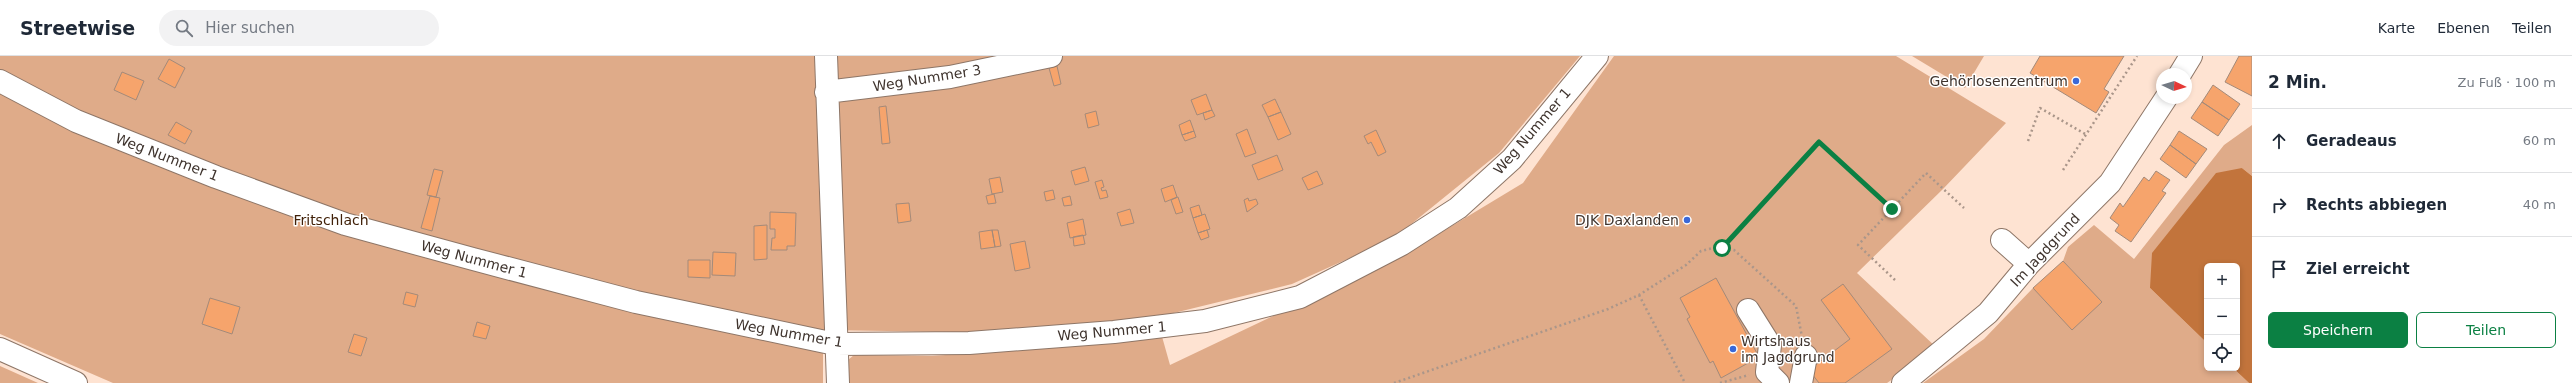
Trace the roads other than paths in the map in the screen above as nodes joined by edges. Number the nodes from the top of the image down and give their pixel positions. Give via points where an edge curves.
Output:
1 (826, 56) edge
2 (1051, 56) edge
3 (1597, 56) edge
4 (0, 81) edge
5 (826, 92) junction
6 (2162, 104) edge
7 (2002, 240) dead end
8 (2029, 264) junction
9 (1748, 310) dead end
10 (835, 344) junction
11 (0, 349) edge
12 (1806, 356) road end
13 (1773, 377) edge
14 (76, 383) edge
15 (838, 383) edge
16 (1801, 383) edge
17 (1903, 383) edge

1 - 5 street
2 - 5 street, Weg Nummer 3 via 950,77
3 - 10 street, Weg Nummer 1 via 1512,159 1458,208 1402,244 1300,297 1205,321 1114,332 969,343
4 - 10 street, Weg Nummer 1 via 76,121 344,224 636,302
5 - 10 street
6 - 8 street, Im Jagdgrund via 2110,183
7 - 8 street
8 - 17 street, Im Jagdgrund via 1988,313
9 - 13 street via 1770,345
10 - 15 street
11 - 14 street
12 - 16 street

